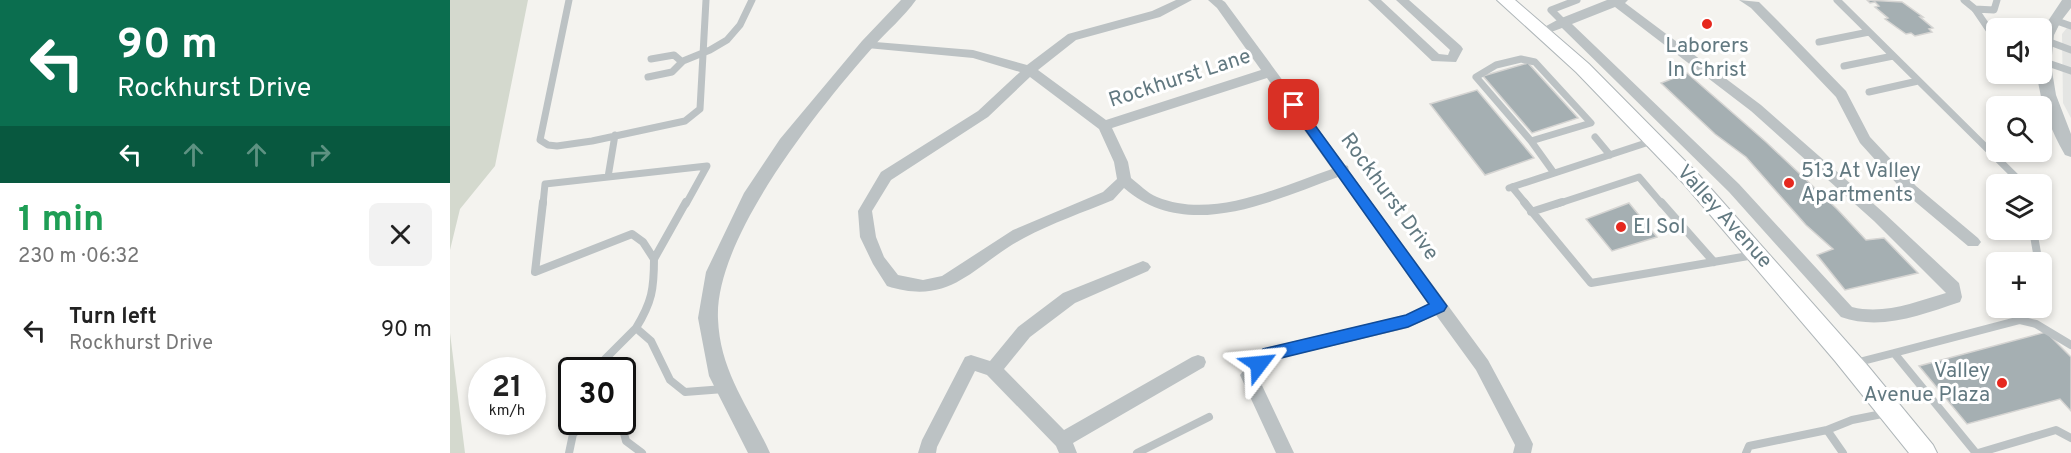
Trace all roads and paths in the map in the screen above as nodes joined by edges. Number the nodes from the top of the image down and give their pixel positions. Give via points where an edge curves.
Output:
1 (569, 0) edge
2 (706, 0) edge
3 (752, 0) edge
4 (909, 0) edge
5 (1186, 0) edge
6 (1214, 0) edge
7 (1374, 0) edge
8 (1402, 0) edge
9 (1505, 0) edge
10 (1577, 0) edge
11 (1745, 0) edge
12 (1837, 0) edge
13 (1964, 0) edge
14 (1997, 0) edge
15 (2070, 0) edge
16 (1618, 1) edge
17 (1975, 9) junction
18 (2054, 20) junction
19 (1563, 22) junction
20 (1986, 25) edge
21 (2052, 26) edge
22 (2071, 27) edge
23 (1543, 32) junction
24 (1869, 32) junction
25 (1819, 42) dead end
26 (2052, 43) edge
27 (867, 44) junction
28 (2071, 50) edge
29 (704, 55) junction
30 (1893, 56) junction
31 (651, 59) dead end
32 (681, 61) junction
33 (2052, 64) edge
34 (1845, 66) dead end
35 (1029, 70) junction
36 (2071, 71) edge
37 (1270, 72) junction
38 (648, 77) dead end
39 (1918, 81) junction
40 (2047, 84) edge
41 (1869, 92) dead end
42 (1104, 126) junction
43 (2065, 129) edge
44 (615, 135) junction
45 (1595, 137) dead end
46 (1653, 140) junction
47 (1530, 141) junction
48 (2071, 151) edge
49 (1610, 155) junction
50 (1343, 170) junction
51 (1554, 173) junction
52 (2013, 174) edge
53 (608, 177) junction
54 (1124, 180) junction
55 (1532, 212) junction
56 (1973, 242) dead end
57 (1758, 254) junction
58 (654, 259) junction
59 (1714, 262) junction
60 (1143, 267) dead end
61 (1439, 306) junction
62 (636, 328) junction
63 (2071, 345) edge
64 (1894, 353) junction
65 (607, 357) edge
66 (1198, 362) dead end
67 (1852, 364) junction
68 (993, 369) junction
69 (726, 389) junction
70 (1892, 412) junction
71 (1209, 417) dead end
72 (1827, 430) junction
73 (573, 435) edge
74 (624, 435) edge
75 (2071, 438) edge
76 (1065, 446) edge
77 (569, 453) edge
78 (642, 453) edge
79 (759, 453) edge
80 (927, 453) edge
81 (1137, 453) edge
82 (1285, 453) edge
83 (1522, 453) edge
84 (1746, 453) edge
85 (1843, 453) edge
86 (1924, 453) edge
87 (1977, 453) edge

1 - 44 lane via 540,140 549,146 562,146
2 - 29 lane
3 - 29 lane via 732,36
4 - 27 street
5 - 35 street via 1156,14 1072,38
6 - 37 street, Rockhurst Drive
7 - 8 street via 1436,58 1452,59 1457,49
9 - 23 main road, Valley Avenue
10 - 19 lane via 1551,10
11 - 56 street via 1755,5 1841,94 1865,140 1911,190
12 - 24 lane
13 - 17 lane
14 - 17 lane via 1994,10
15 - 18 street
16 - 19 street
16 - 19 street via 1756,108 1896,233 1953,288 1954,297 1881,317 1862,318 1847,312 1734,188
17 - 20 lane
18 - 21 street
18 - 22 lane
19 - 23 street
23 - 46 main road, Valley Avenue
24 - 25 lane
24 - 30 lane
26 - 28 lane
27 - 35 street via 973,54
27 - 69 street via 786,143 750,198 715,272 708,318 719,376
29 - 32 lane
29 - 44 lane via 700,109 692,117
30 - 34 lane
30 - 39 lane
31 - 32 lane via 674,55
32 - 38 lane via 673,71
33 - 36 lane
35 - 42 street
35 - 54 street via 983,114 886,176 865,211 868,237 893,281 923,286 946,282 1018,234 1108,196
37 - 42 street, Rockhurst Lane
37 - 50 street, Rockhurst Drive
39 - 41 lane
39 - 52 lane
40 - 43 street via 2053,115
42 - 54 street via 1121,162
43 - 48 street
44 - 53 lane
45 - 49 lane
46 - 49 lane
46 - 57 main road, Valley Avenue
47 - 47 lane via 1476,77 1485,69 1530,59 1591,123
47 - 51 lane
49 - 51 lane
50 - 54 street via 1242,205 1215,210 1189,210 1152,202
50 - 61 street, Rockhurst Drive
51 - 55 lane via 1509,188
53 - 58 lane via 707,166
53 - 58 lane via 545,184 535,272 632,234 644,242
55 - 59 lane via 1591,283
55 - 59 lane via 1641,178
57 - 59 lane
57 - 67 main road, Valley Avenue
58 - 62 lane via 650,305
60 - 68 street via 1069,298 1024,332
61 - 82 street via 1408,321 1268,354 1249,375
61 - 83 street, Rockhurst Drive via 1482,365 1524,444
62 - 65 lane
62 - 69 lane via 651,341 670,380 685,392
63 - 64 lane via 2036,324 2020,320
64 - 67 lane
64 - 87 lane
66 - 76 street
67 - 70 main road, Valley Avenue
68 - 76 street
68 - 80 street via 971,362
69 - 79 street
70 - 72 lane
70 - 86 main road, Valley Avenue
71 - 81 lane
72 - 84 lane via 1749,446
72 - 85 lane
73 - 77 lane
74 - 78 lane via 626,441
75 - 87 lane via 2056,430

